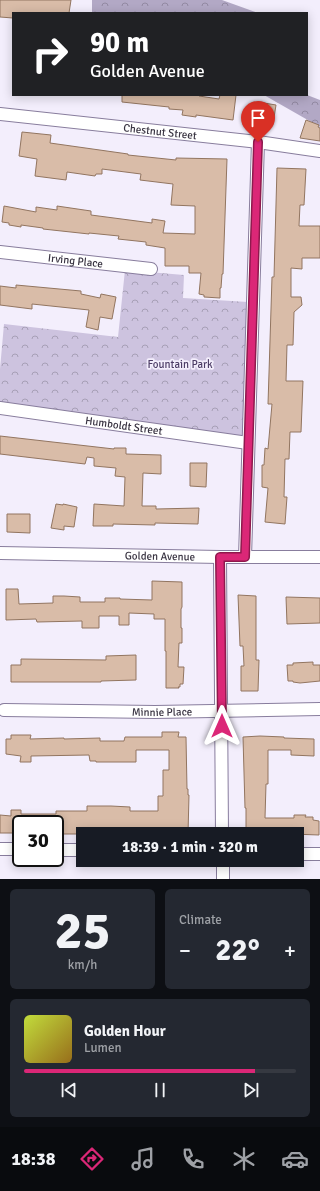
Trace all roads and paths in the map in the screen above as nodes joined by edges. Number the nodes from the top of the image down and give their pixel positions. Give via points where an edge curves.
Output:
1 (0, 114) edge
2 (258, 142) junction
3 (320, 152) edge
4 (0, 252) edge
5 (151, 269) dead end
6 (0, 408) edge
7 (248, 442) junction
8 (0, 553) edge
9 (220, 557) junction
10 (245, 557) junction
11 (320, 557) edge
12 (320, 709) edge
13 (4, 710) dead end
14 (222, 711) junction
15 (222, 827) edge
16 (0, 849) edge
17 (12, 849) edge
18 (64, 850) edge
19 (76, 850) edge
20 (304, 854) edge
21 (320, 854) edge
22 (223, 867) edge
23 (223, 879) edge

1 - 2 street, Chestnut Street
2 - 3 street, Chestnut Street
2 - 7 street
4 - 5 street, Irving Place
6 - 7 street, Humboldt Street
7 - 10 street
8 - 9 street, Golden Avenue
9 - 10 street, Golden Avenue
9 - 14 street
10 - 11 street, Golden Avenue
12 - 14 street, Minnie Place
13 - 14 street, Minnie Place
14 - 15 street
16 - 17 street
18 - 19 street
20 - 21 street
22 - 23 street

